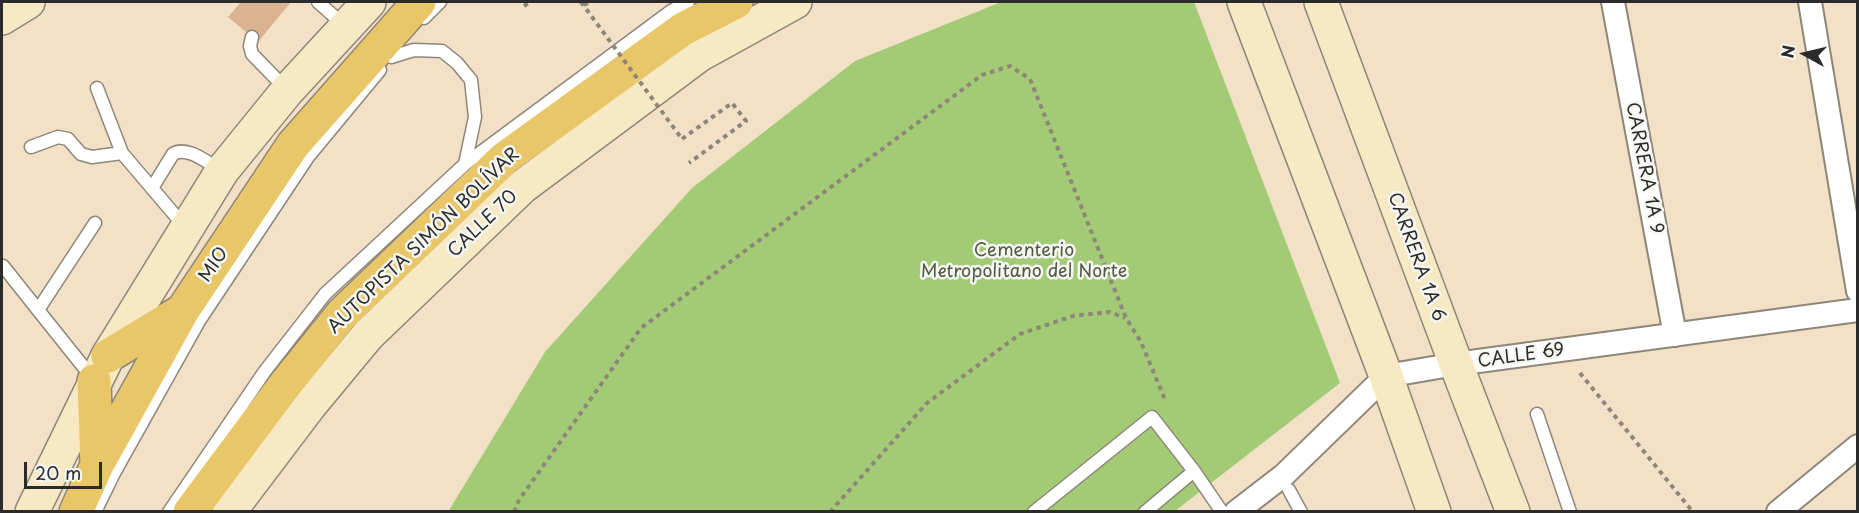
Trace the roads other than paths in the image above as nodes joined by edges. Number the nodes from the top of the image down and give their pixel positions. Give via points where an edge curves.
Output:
1 (28, 2) edge
2 (318, 2) edge
3 (369, 2) edge
4 (440, 2) edge
5 (688, 2) edge
6 (735, 2) edge
7 (795, 2) edge
8 (1244, 2) edge
9 (1321, 2) edge
10 (1613, 2) edge
11 (1810, 2) edge
12 (418, 14) edge
13 (2, 18) edge
14 (346, 27) junction
15 (252, 37) dead end
16 (404, 42) dead end
17 (391, 57) junction
18 (97, 88) dead end
19 (287, 91) junction
20 (31, 147) dead end
21 (122, 153) junction
22 (465, 164) junction
23 (222, 171) junction
24 (152, 188) junction
25 (95, 223) dead end
26 (186, 228) junction
27 (3, 266) edge
28 (1857, 291) edge
29 (38, 310) junction
30 (183, 310) junction
31 (1857, 310) edge
32 (1675, 335) junction
33 (1456, 364) junction
34 (101, 368) junction
35 (1386, 376) junction
36 (1536, 414) dead end
37 (1857, 446) edge
38 (97, 465) junction
39 (1194, 471) junction
40 (1287, 482) junction
41 (32, 512) edge
42 (76, 512) edge
43 (95, 512) edge
44 (169, 512) edge
45 (190, 512) edge
46 (229, 512) edge
47 (1034, 512) edge
48 (1145, 512) edge
49 (1222, 512) edge
50 (1236, 512) edge
51 (1301, 512) edge
52 (1434, 512) edge
53 (1513, 512) edge
54 (1570, 512) edge
55 (1778, 512) edge

1 - 13 street
2 - 14 lane
3 - 14 street
4 - 12 lane
5 - 22 lane
6 - 45 highway, AUTOPISTA SIMÓN BOLÍVAR via 683,30 505,158 342,314
7 - 46 street, CALLE 70 via 699,55 522,187 368,335
8 - 35 street
9 - 33 street, CARRERA 1A 6
10 - 32 street, CARRERA 1A 9
11 - 28 street
12 - 30 highway via 293,145
14 - 19 street
15 - 19 lane via 252,54
16 - 17 lane, MIO
17 - 22 lane via 414,50 442,51 471,80 475,117
17 - 43 lane, MIO via 308,158 199,321
18 - 21 lane
19 - 23 street
20 - 21 lane via 58,136 68,139 81,154 92,157
21 - 24 lane
22 - 44 lane via 325,294 265,371
23 - 24 lane via 189,152 179,151 173,154
23 - 26 street
24 - 26 lane
25 - 29 lane
26 - 34 street
27 - 29 lane
29 - 34 lane
30 - 34 highway
30 - 38 highway
31 - 32 street, CALLE 69
32 - 33 street, CALLE 69
33 - 35 street, CALLE 69
33 - 53 street, CARRERA 1A 6
34 - 38 highway
34 - 41 street
35 - 40 street
35 - 52 street
36 - 54 lane
37 - 55 street
38 - 42 highway
39 - 47 lane via 1152,417
39 - 48 lane
39 - 49 lane
40 - 50 street
40 - 51 lane

